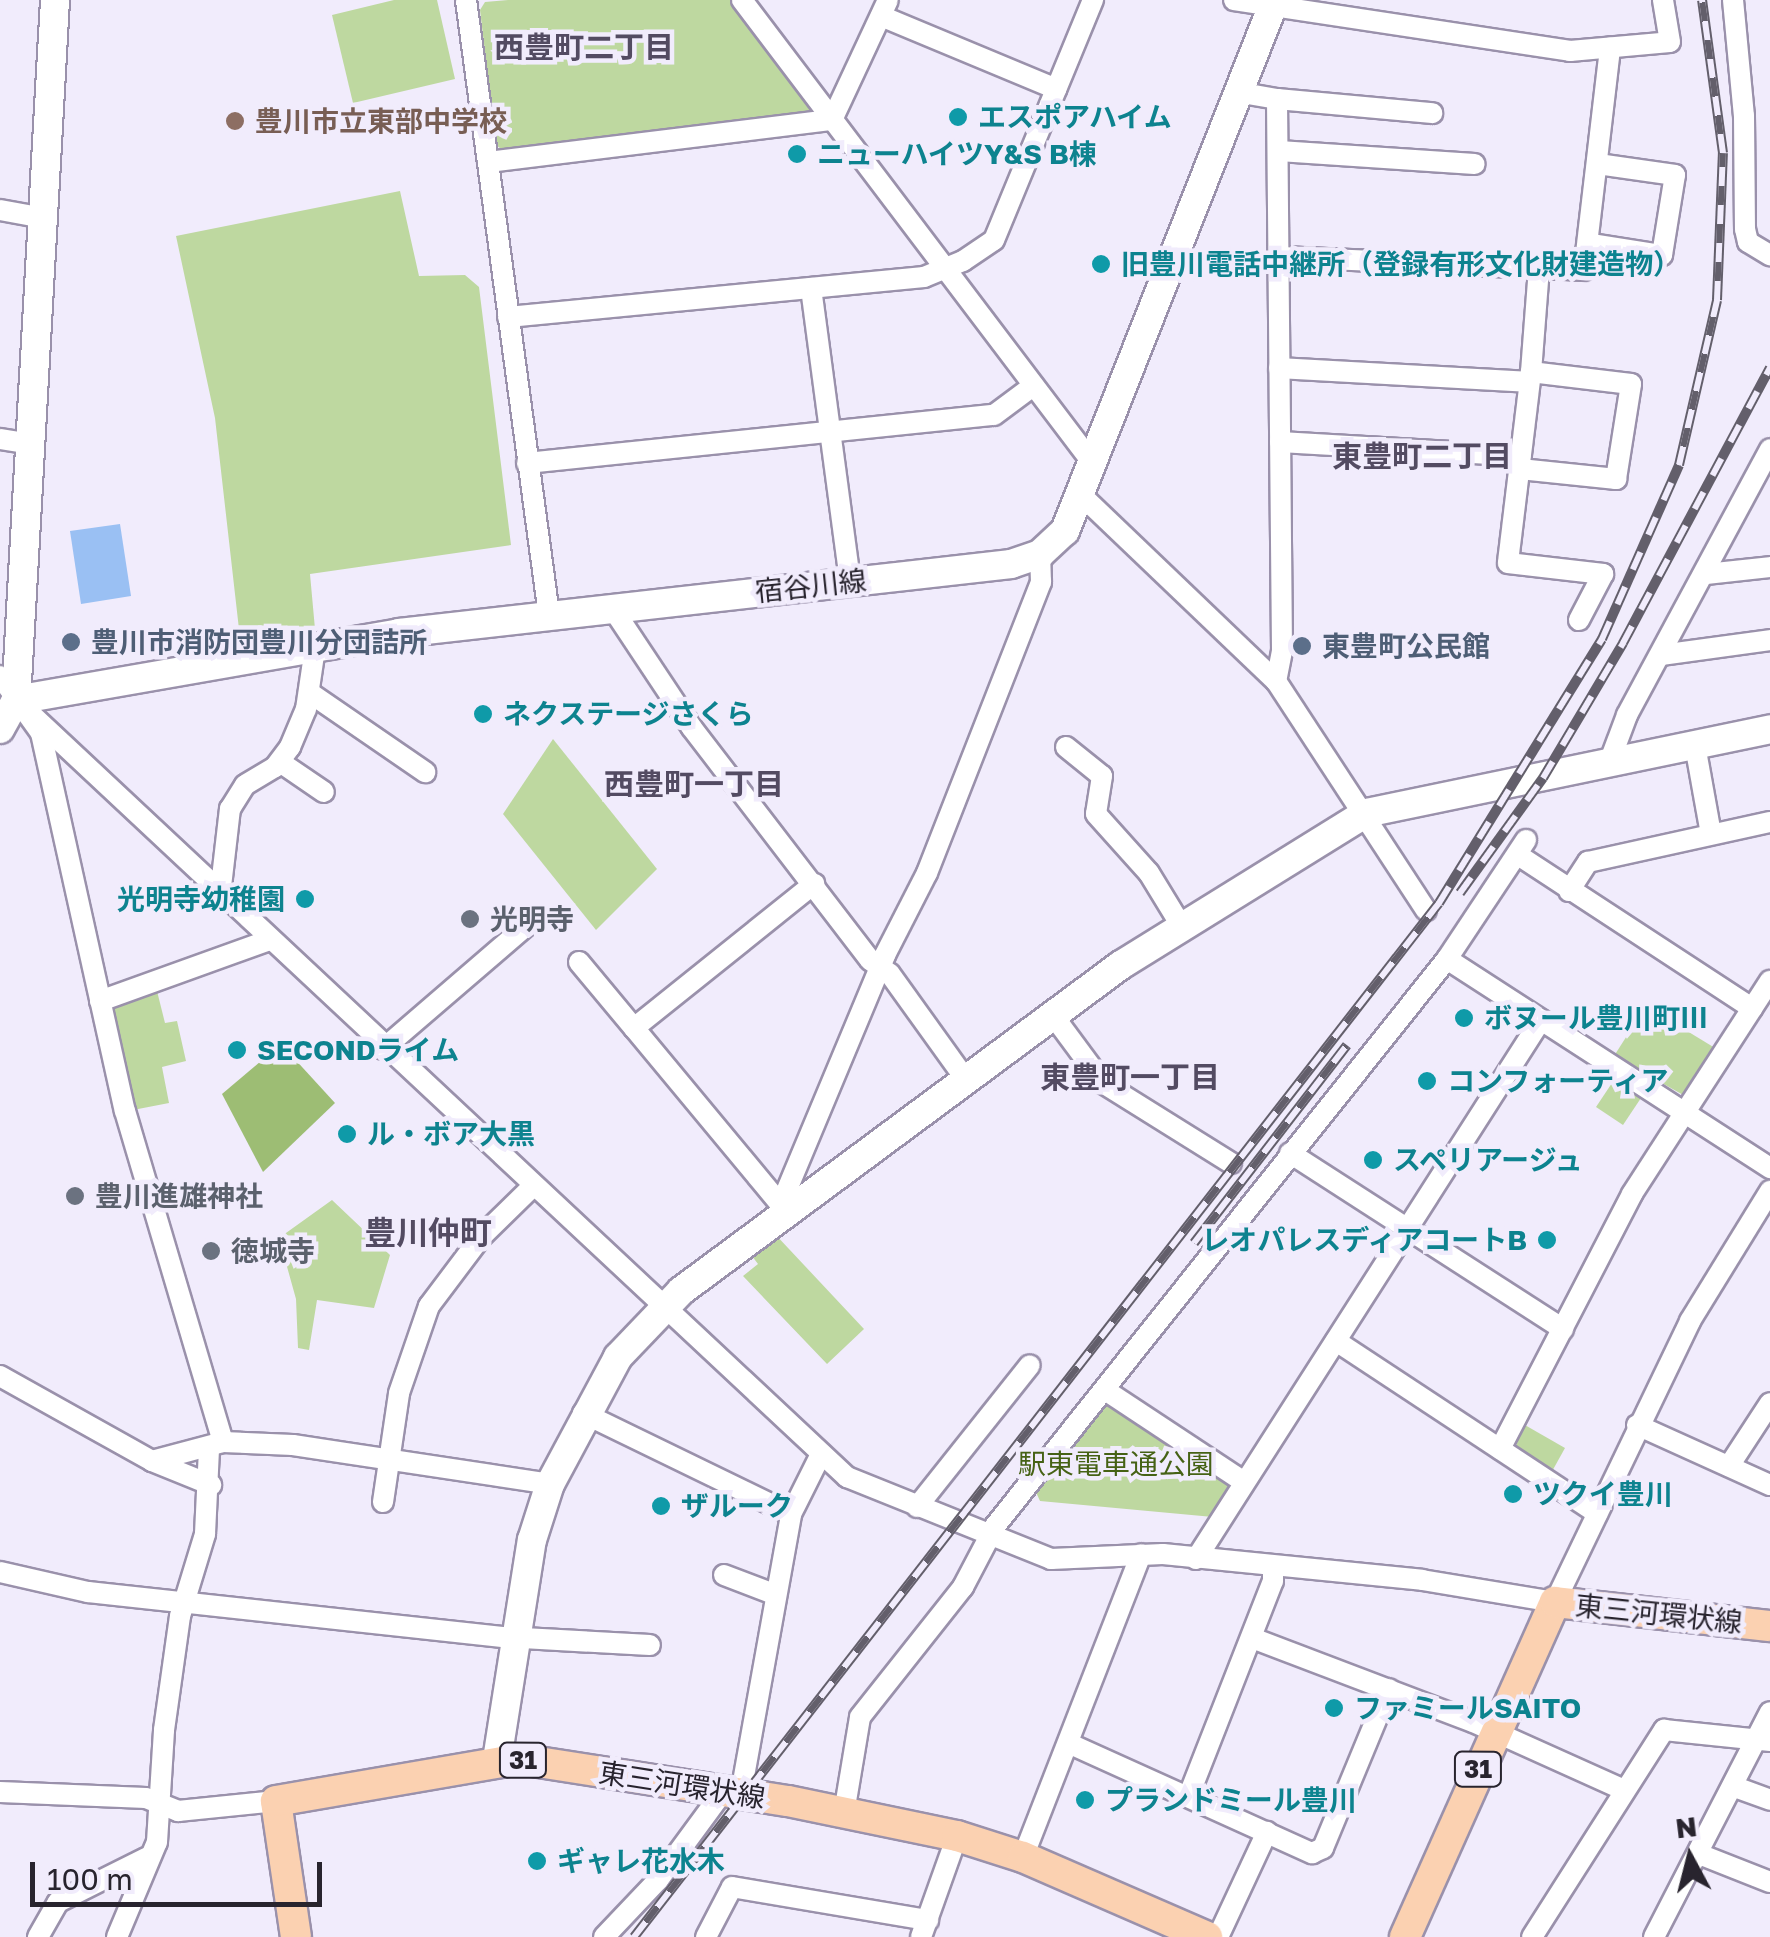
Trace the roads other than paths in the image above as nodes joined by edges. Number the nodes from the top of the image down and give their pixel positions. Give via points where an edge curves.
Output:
1 (55, 0) edge
2 (466, 0) edge
3 (742, 0) edge
4 (1093, 0) edge
5 (1234, 0) edge
6 (1663, 0) edge
7 (1734, 0) edge
8 (1273, 5) edge
9 (885, 8) edge
10 (1610, 48) junction
11 (1056, 89) junction
12 (1237, 92) junction
13 (1277, 99) junction
14 (1432, 113) dead end
15 (832, 120) junction
16 (1279, 151) junction
17 (488, 162) junction
18 (1475, 164) dead end
19 (1598, 164) junction
20 (0, 210) edge
21 (44, 218) junction
22 (1591, 244) junction
23 (1770, 255) edge
24 (1279, 256) junction
25 (1539, 268) junction
26 (944, 269) junction
27 (811, 288) junction
28 (508, 318) junction
29 (1280, 368) junction
30 (1529, 377) junction
31 (1033, 386) junction
32 (830, 432) junction
33 (0, 439) edge
34 (1280, 442) junction
35 (32, 444) junction
36 (1770, 449) edge
37 (1091, 460) junction
38 (1520, 463) junction
39 (527, 464) junction
40 (1762, 484) edge
41 (1080, 494) junction
42 (1040, 554) junction
43 (1770, 567) edge
44 (1706, 574) junction
45 (850, 582) junction
46 (611, 606) junction
47 (549, 615) junction
48 (1578, 620) dead end
49 (1770, 640) edge
50 (315, 648) junction
51 (1661, 654) junction
52 (0, 676) edge
53 (1276, 681) junction
54 (310, 693) junction
55 (16, 700) junction
56 (1770, 729) edge
57 (0, 730) edge
58 (1695, 745) junction
59 (1066, 747) dead end
60 (280, 762) junction
61 (1610, 763) junction
62 (426, 772) dead end
63 (324, 792) dead end
64 (1366, 813) junction
65 (1770, 822) edge
66 (1711, 834) junction
67 (814, 884) junction
68 (1569, 891) junction
69 (220, 894) junction
70 (1426, 910) dead end
71 (533, 920) dead end
72 (1182, 927) junction
73 (270, 940) junction
74 (1447, 959) junction
75 (579, 962) dead end
76 (880, 967) junction
77 (1770, 981) edge
78 (100, 1001) junction
79 (1752, 1008) junction
80 (1052, 1014) junction
81 (1540, 1020) junction
82 (634, 1028) junction
83 (383, 1049) junction
84 (964, 1077) junction
85 (1685, 1113) junction
86 (1290, 1153) junction
87 (1231, 1163) dead end
88 (1770, 1168) edge
89 (532, 1187) junction
90 (1770, 1190) edge
91 (786, 1211) junction
92 (1407, 1230) junction
93 (664, 1309) junction
94 (1563, 1329) junction
95 (1336, 1341) junction
96 (1030, 1365) dead end
97 (0, 1378) edge
98 (1105, 1390) junction
99 (1770, 1403) edge
100 (583, 1413) junction
101 (1637, 1425) junction
102 (216, 1445) junction
103 (1500, 1449) junction
104 (820, 1454) junction
105 (390, 1456) junction
106 (152, 1461) junction
107 (1729, 1466) junction
108 (1244, 1482) junction
109 (211, 1484) junction
110 (550, 1484) junction
111 (1770, 1484) edge
112 (383, 1502) dead end
113 (917, 1507) junction
114 (1597, 1513) junction
115 (790, 1514) junction
116 (992, 1536) junction
117 (1141, 1554) junction
118 (1196, 1559) junction
119 (1272, 1568) junction
120 (0, 1572) edge
121 (724, 1575) dead end
122 (774, 1594) junction
123 (188, 1601) junction
124 (1555, 1602) junction
125 (1770, 1626) edge
126 (516, 1636) junction
127 (1252, 1638) junction
128 (650, 1645) dead end
129 (1388, 1689) junction
130 (1770, 1712) edge
131 (1494, 1732) junction
132 (1766, 1740) edge
133 (1068, 1743) junction
134 (497, 1760) junction
135 (1735, 1787) junction
136 (1624, 1790) junction
137 (0, 1792) edge
138 (732, 1793) junction
139 (1189, 1796) junction
140 (1770, 1800) edge
141 (276, 1802) junction
142 (159, 1803) junction
143 (844, 1813) junction
144 (1267, 1832) junction
145 (957, 1836) junction
146 (1699, 1854) junction
147 (1023, 1857) junction
148 (146, 1858) junction
149 (1770, 1882) edge
150 (925, 1929) edge
151 (1659, 1935) edge
152 (38, 1937) edge
153 (117, 1937) edge
154 (296, 1937) edge
155 (604, 1937) edge
156 (706, 1937) edge
157 (1207, 1937) edge
158 (1218, 1937) edge
159 (1406, 1937) edge
160 (1532, 1937) edge

1 - 21 street
2 - 17 street
3 - 15 street
4 - 11 street
5 - 8 street
6 - 10 street via 1670,42
7 - 23 street via 1745,229 1748,242
8 - 10 street via 1570,51
8 - 12 street
9 - 11 street
9 - 15 street
10 - 19 street
11 - 26 street via 994,240
12 - 13 street
12 - 37 street
13 - 14 street
13 - 16 street
15 - 17 street
15 - 26 street
16 - 18 street
16 - 24 street
17 - 28 street
19 - 22 street
19 - 22 street via 1674,175 1662,256
20 - 21 street
21 - 35 street
22 - 25 street via 1584,270
24 - 25 street
24 - 29 street
25 - 30 street
26 - 27 street via 924,277
26 - 31 street
27 - 28 street
27 - 32 street
28 - 39 street
29 - 30 street
29 - 34 street
30 - 38 street
30 - 38 street via 1631,384 1624,452 1616,479
31 - 32 street via 994,415
31 - 37 street
32 - 39 street
32 - 45 street
33 - 35 street
34 - 38 street
34 - 53 street
35 - 55 street
36 - 40 street
37 - 41 street
38 - 48 street via 1508,563 1603,574
39 - 47 street
40 - 44 street
41 - 42 street via 1065,531
41 - 53 street
42 - 45 street, 宿谷川線 via 1011,564
42 - 76 street via 1041,582 927,873
43 - 44 street
44 - 51 street
45 - 46 street, 宿谷川線
46 - 47 street, 宿谷川線
46 - 67 street via 692,728
47 - 50 street, 宿谷川線
49 - 51 street
50 - 54 street
50 - 55 street, 宿谷川線
51 - 61 street
52 - 55 street
53 - 64 street
54 - 60 street
54 - 62 street
55 - 57 street
55 - 69 street
55 - 78 street via 41,733
56 - 58 street
58 - 61 street
58 - 66 street
59 - 72 street via 1102,776 1096,814 1150,874
60 - 63 street
60 - 69 street via 245,784 230,809
61 - 64 street
64 - 70 street
64 - 72 street
65 - 66 street
66 - 68 street via 1588,862
67 - 76 street
67 - 82 street
68 - 74 street via 1522,848
68 - 79 street
69 - 73 street
71 - 83 street
72 - 80 street
73 - 78 street
73 - 83 street
74 - 81 street
74 - 86 street
75 - 82 street
76 - 84 street
76 - 91 street via 786,1192
77 - 79 street
78 - 102 street
79 - 85 street
80 - 84 street
80 - 87 street via 1103,1083
81 - 85 street
81 - 92 street
82 - 91 street
83 - 89 street
84 - 91 street
85 - 88 street
85 - 94 street via 1632,1194
86 - 92 street
86 - 98 street
89 - 93 street
89 - 105 street via 481,1236 429,1306 399,1393
90 - 101 street via 1690,1321
91 - 93 street
92 - 94 street
92 - 95 street
93 - 100 street via 618,1357
93 - 104 street
94 - 103 street
95 - 103 street
95 - 108 street
96 - 113 street
97 - 106 street
98 - 108 street
98 - 116 street
99 - 107 street
100 - 110 street
100 - 115 street
101 - 107 street
101 - 114 street
102 - 105 street
102 - 106 street
102 - 109 street
103 - 114 street
104 - 113 street via 846,1477
104 - 115 street
105 - 110 street
105 - 112 street
106 - 109 street
107 - 111 street
108 - 118 street
109 - 123 street
110 - 126 street
113 - 116 street
114 - 124 street
115 - 122 street
116 - 117 street via 1062,1561
116 - 143 street via 963,1587 860,1716
117 - 118 street
117 - 133 street
118 - 119 street
119 - 124 street via 1422,1580
119 - 127 street
120 - 123 street via 88,1592
121 - 122 street
122 - 138 street
123 - 126 street
123 - 142 street via 180,1616
124 - 125 main road, 東三河環状線
124 - 131 main road, 東三河環状線 / 31
126 - 128 street
126 - 134 street
127 - 129 street
127 - 139 street
129 - 131 street
129 - 144 street via 1323,1848 1312,1852
130 - 132 street
131 - 136 street
131 - 159 main road, 東三河環状線 / 31
132 - 135 street
132 - 136 street via 1664,1730
133 - 139 street
133 - 147 street
134 - 138 main road, 東三河環状線 / 31
134 - 141 main road, 東三河環状線 / 31
135 - 140 street
135 - 146 street
136 - 160 street
137 - 142 street
138 - 143 main road, 東三河環状線 / 31
138 - 155 street
139 - 144 street
141 - 142 street via 178,1812
141 - 154 main road
142 - 148 street via 157,1842
143 - 145 main road, 東三河環状線 / 31
144 - 158 street
145 - 147 main road, 東三河環状線 / 31
145 - 150 street
146 - 149 street
146 - 151 street
147 - 157 main road, 東三河環状線 / 31
148 - 152 street via 58,1902
148 - 153 street
150 - 156 street via 732,1886

